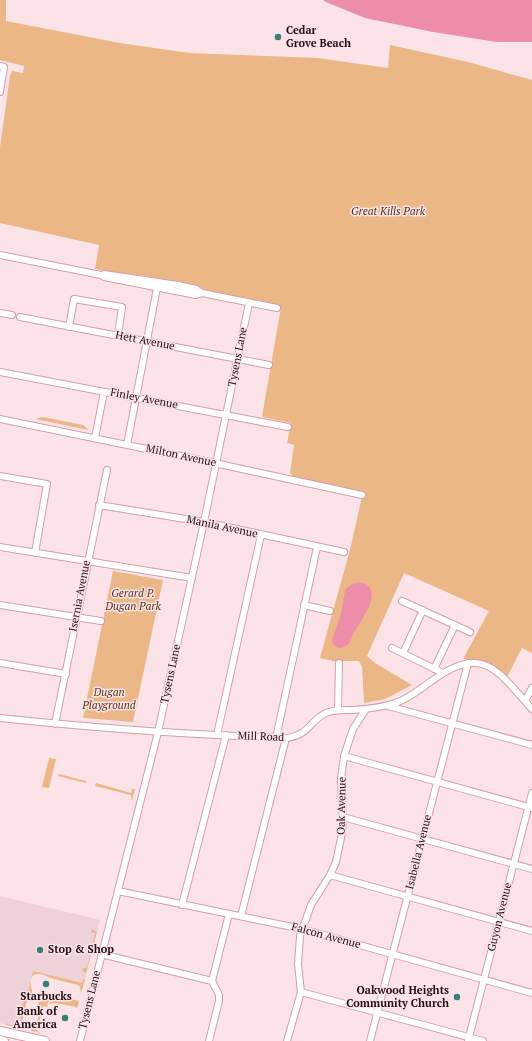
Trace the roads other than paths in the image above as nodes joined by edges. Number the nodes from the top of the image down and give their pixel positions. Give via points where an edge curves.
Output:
1 (2, 66) edge
2 (0, 92) edge
3 (0, 256) edge
4 (101, 275) junction
5 (157, 288) junction
6 (202, 293) junction
7 (248, 303) junction
8 (276, 308) dead end
9 (0, 313) edge
10 (12, 316) dead end
11 (20, 317) dead end
12 (69, 327) junction
13 (118, 336) junction
14 (147, 342) junction
15 (237, 359) junction
16 (269, 365) dead end
17 (0, 372) edge
18 (104, 392) junction
19 (136, 398) junction
20 (227, 415) junction
21 (0, 419) edge
22 (288, 427) dead end
23 (95, 438) junction
24 (127, 445) junction
25 (216, 463) junction
26 (107, 470) dead end
27 (0, 476) edge
28 (362, 495) dead end
29 (99, 505) junction
30 (204, 522) junction
31 (261, 535) junction
32 (0, 547) edge
33 (317, 547) junction
34 (344, 552) dead end
35 (35, 553) junction
36 (87, 562) junction
37 (192, 578) junction
38 (402, 600) dead end
39 (0, 605) edge
40 (304, 605) junction
41 (423, 610) junction
42 (330, 611) dead end
43 (76, 617) junction
44 (101, 621) dead end
45 (455, 625) junction
46 (470, 632) dead end
47 (392, 648) dead end
48 (403, 653) junction
49 (0, 663) edge
50 (339, 663) dead end
51 (468, 663) junction
52 (434, 669) junction
53 (443, 673) junction
54 (66, 674) junction
55 (532, 688) edge
56 (525, 701) junction
57 (386, 706) junction
58 (366, 709) junction
59 (532, 709) edge
60 (338, 710) junction
61 (0, 718) edge
62 (55, 724) junction
63 (452, 724) junction
64 (158, 732) junction
65 (217, 735) junction
66 (226, 735) junction
67 (276, 738) junction
68 (286, 738) junction
69 (532, 745) edge
70 (344, 756) junction
71 (437, 782) junction
72 (532, 793) edge
73 (530, 807) edge
74 (343, 817) junction
75 (422, 839) junction
76 (514, 864) junction
77 (532, 869) edge
78 (330, 875) junction
79 (118, 891) junction
80 (408, 896) junction
81 (182, 905) junction
82 (229, 914) junction
83 (242, 916) junction
84 (499, 922) junction
85 (302, 929) junction
86 (532, 931) edge
87 (101, 954) junction
88 (392, 954) junction
89 (484, 980) junction
90 (212, 981) junction
91 (301, 992) junction
92 (532, 992) edge
93 (377, 1012) junction
94 (0, 1031) edge
95 (469, 1039) edge
96 (0, 1040) edge
97 (4, 1041) edge
98 (45, 1041) edge
99 (80, 1041) edge
100 (208, 1041) edge
101 (286, 1041) edge
102 (370, 1041) edge
103 (483, 1041) edge

1 - 2 street
3 - 4 street
4 - 5 street via 104,278
4 - 6 street via 178,285
5 - 6 street via 196,295
5 - 14 street
6 - 7 street
7 - 8 street
7 - 15 street, Tysens Lane
9 - 10 street
11 - 12 street, Hett Avenue
12 - 13 street, Hett Avenue
12 - 13 street via 74,299 122,307
13 - 14 street, Hett Avenue
14 - 15 street, Hett Avenue
14 - 19 street
15 - 16 street, Hett Avenue
15 - 20 street, Tysens Lane
17 - 18 street, Finley Avenue
18 - 19 street, Finley Avenue
18 - 23 street
19 - 20 street, Finley Avenue
19 - 24 street
20 - 22 street, Finley Avenue
20 - 25 street, Tysens Lane
21 - 23 street, Milton Avenue
23 - 24 street, Milton Avenue
24 - 25 street, Milton Avenue
25 - 28 street, Milton Avenue
25 - 30 street, Tysens Lane
26 - 29 street, Isernia Avenue
27 - 35 street via 47,484
29 - 30 street, Manila Avenue
29 - 36 street, Isernia Avenue
30 - 31 street, Manila Avenue
30 - 37 street, Tysens Lane
31 - 33 street, Manila Avenue
31 - 65 street
32 - 35 street
33 - 34 street, Manila Avenue
33 - 40 street
35 - 36 street
36 - 37 street
36 - 43 street, Isernia Avenue
37 - 64 street, Tysens Lane
38 - 41 street
39 - 43 street
40 - 42 street
40 - 67 street
41 - 45 street
41 - 48 street
43 - 44 street
43 - 54 street, Isernia Avenue
45 - 46 street
45 - 52 street
47 - 48 street
48 - 52 street
49 - 54 street
50 - 60 street
51 - 53 street, Mill Road
51 - 56 street, Mill Road via 489,666
51 - 63 street, Isabella Avenue
52 - 53 street
53 - 57 street, Mill Road via 404,700
54 - 62 street, Isernia Avenue
55 - 56 street
56 - 59 street, Mill Road
57 - 58 street, Mill Road
57 - 63 street
58 - 60 street, Mill Road
58 - 70 street, Oak Avenue via 353,729
60 - 68 street, Mill Road via 324,714 305,732
61 - 62 street, Mill Road
62 - 64 street, Mill Road
63 - 69 street
63 - 71 street, Isabella Avenue
64 - 65 street, Mill Road
64 - 79 street, Tysens Lane
65 - 66 street, Mill Road
66 - 67 street, Mill Road
66 - 81 street
67 - 68 street, Mill Road
68 - 83 street
70 - 71 street
70 - 74 street, Oak Avenue via 341,779
71 - 73 street
71 - 75 street, Isabella Avenue
72 - 73 street, Guyon Avenue
73 - 76 street, Guyon Avenue
74 - 75 street
74 - 78 street, Oak Avenue via 342,838
75 - 76 street
75 - 80 street, Isabella Avenue
76 - 77 street
76 - 84 street, Guyon Avenue
78 - 80 street
78 - 85 street, Oak Avenue via 311,905
79 - 81 street, Falcon Avenue
79 - 87 street, Tysens Lane
80 - 84 street
80 - 88 street, Isabella Avenue
81 - 82 street, Falcon Avenue
82 - 83 street, Falcon Avenue
82 - 90 street
83 - 85 street, Falcon Avenue
84 - 86 street
84 - 89 street, Guyon Avenue
85 - 88 street, Falcon Avenue
85 - 91 street, Oak Avenue via 298,964
87 - 90 street
87 - 99 street, Tysens Lane
88 - 89 street, Falcon Avenue
88 - 93 street, Isabella Avenue
89 - 92 street, Falcon Avenue
89 - 95 street, Guyon Avenue
90 - 100 street via 219,995
91 - 93 street
91 - 101 street, Oak Avenue
93 - 95 street
93 - 102 street, Isabella Avenue
94 - 98 main road
95 - 103 street
96 - 97 main road

